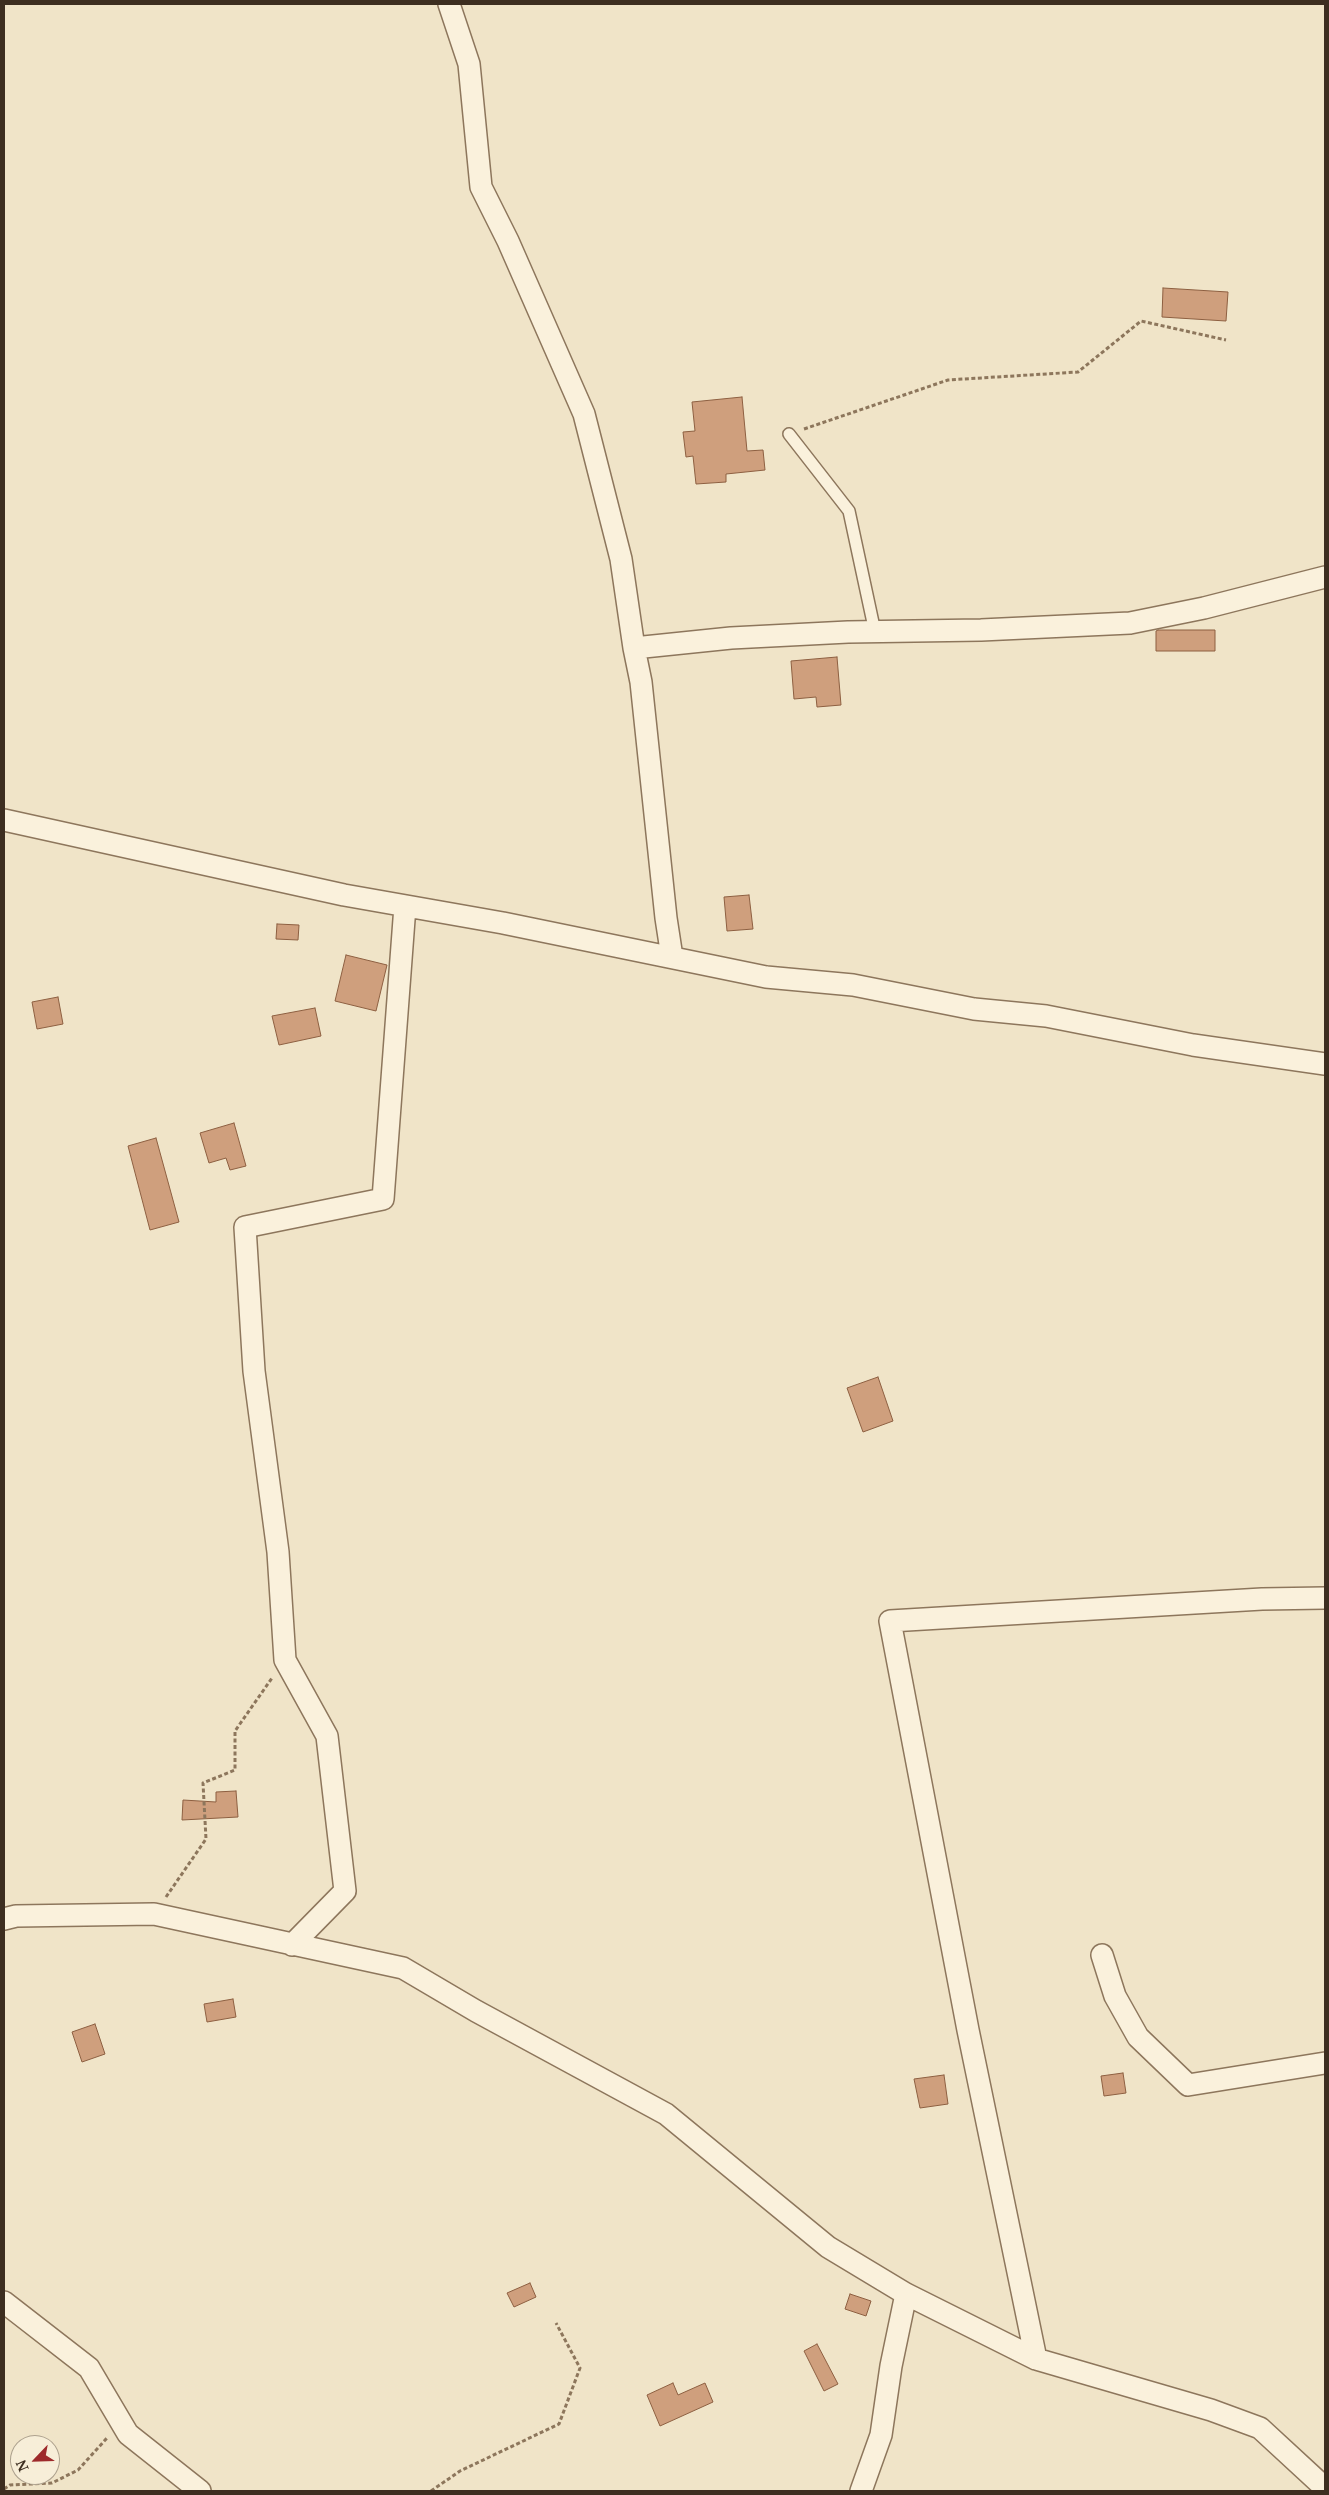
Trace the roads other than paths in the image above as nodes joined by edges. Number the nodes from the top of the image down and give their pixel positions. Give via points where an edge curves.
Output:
1 (449, 4) edge
2 (789, 434) road end
3 (1325, 577) edge
4 (875, 632) junction
5 (634, 648) junction
6 (4, 820) edge
7 (405, 906) junction
8 (672, 957) junction
9 (1325, 1064) edge
10 (1325, 1598) edge
11 (4, 1919) edge
12 (292, 1946) junction
13 (1102, 1955) dead end
14 (1325, 2063) edge
15 (906, 2294) junction
16 (4, 2302) edge
17 (1036, 2359) junction
18 (1325, 2488) edge
19 (200, 2491) edge
20 (861, 2491) edge

1 - 5 street via 469,64 481,187 584,414 621,559
2 - 4 lane via 849,510
3 - 4 street via 1130,623
4 - 5 street via 731,638
5 - 8 street via 641,682
6 - 7 street via 237,873
7 - 8 street
7 - 12 street via 383,1199 245,1227 254,1371 278,1552 285,1660 327,1736 345,1891
8 - 9 street via 766,976 853,985 974,1009 1046,1016 1193,1045
10 - 17 street via 890,1621 968,2030
11 - 12 street via 16,1916 154,1914
12 - 15 street via 403,1968 666,2114 828,2247
13 - 14 street via 1115,1996 1138,2037 1188,2085
15 - 17 street
15 - 20 street via 881,2435
16 - 19 street via 89,2368 128,2434
17 - 18 street via 1211,2410 1260,2428

